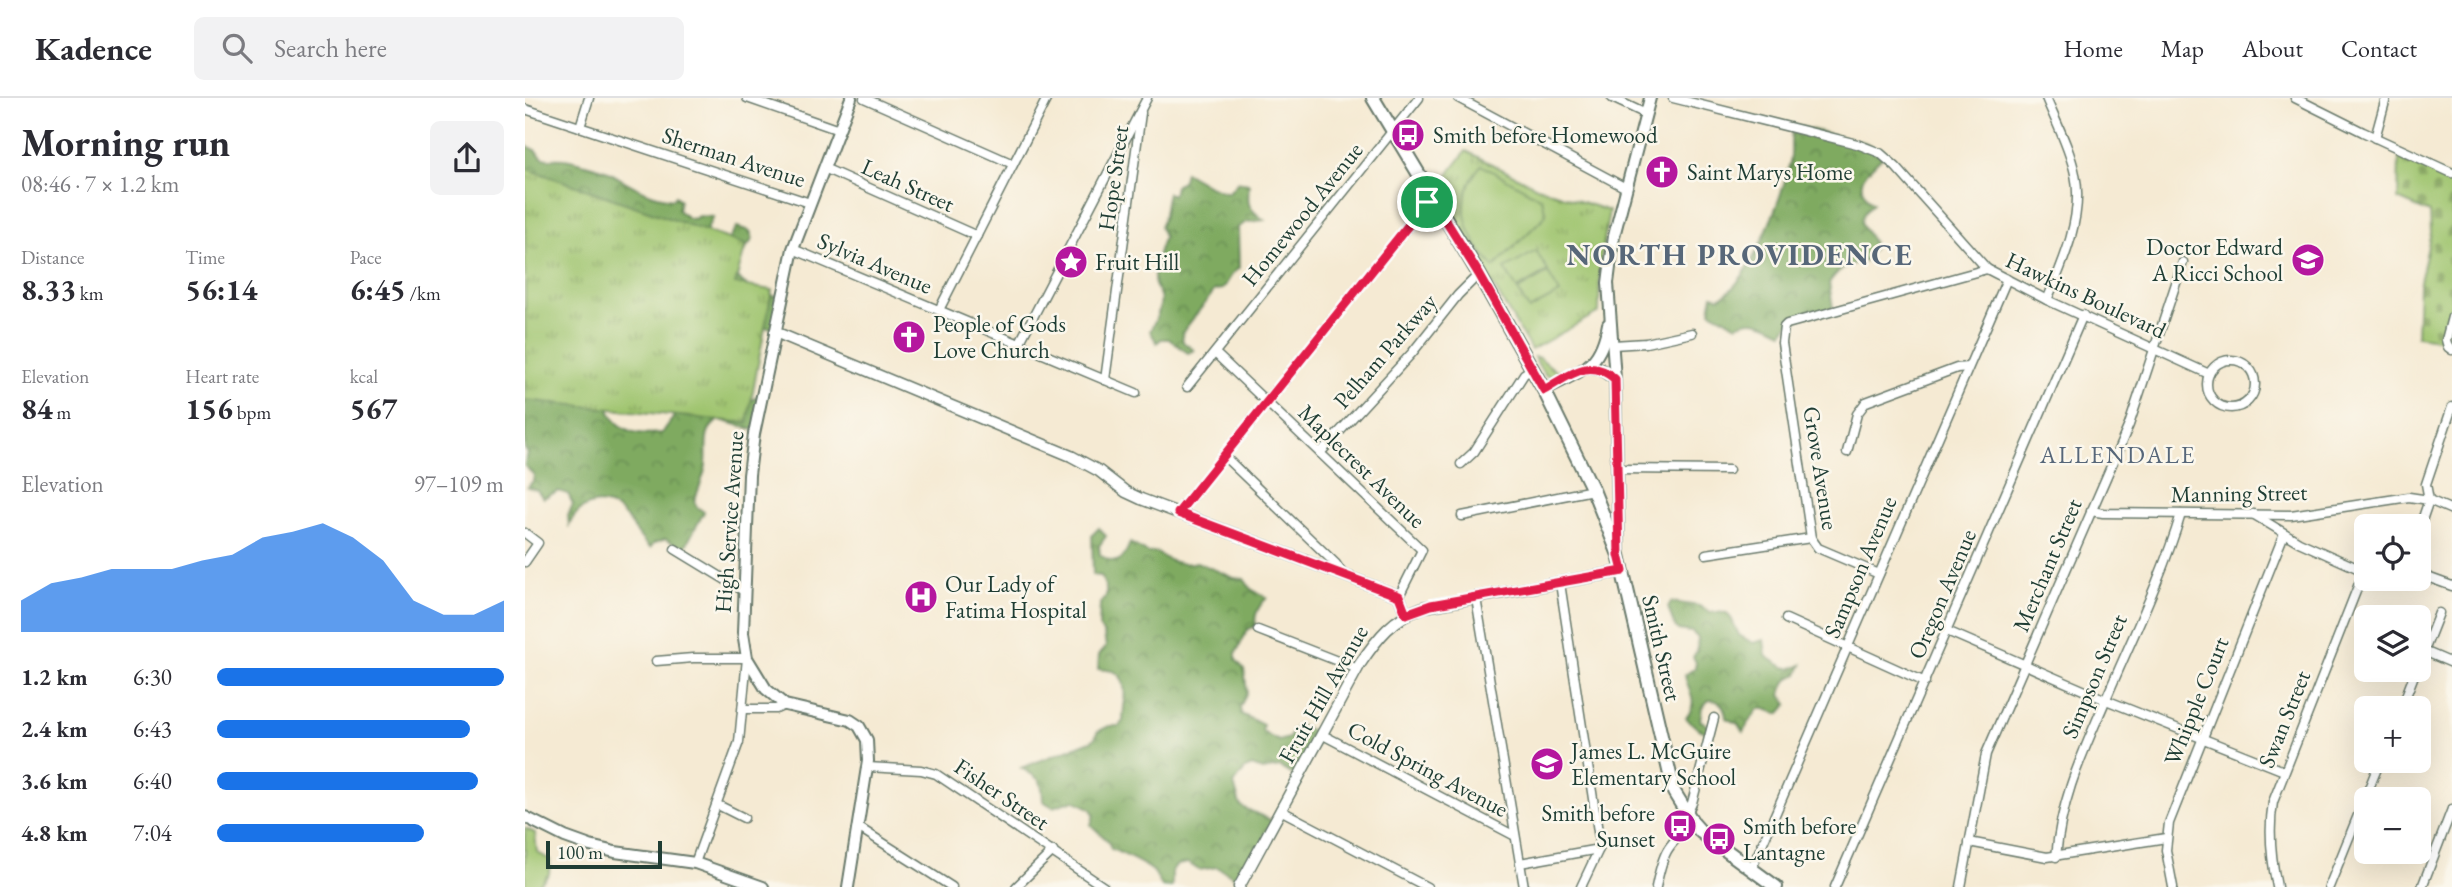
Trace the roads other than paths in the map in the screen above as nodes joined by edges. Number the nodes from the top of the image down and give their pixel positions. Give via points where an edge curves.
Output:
1 (589, 98) edge
2 (747, 98) edge
3 (851, 98) edge
4 (864, 98) edge
5 (1047, 98) edge
6 (1147, 98) edge
7 (1373, 98) edge
8 (1419, 98) edge
9 (1458, 98) edge
10 (1612, 98) edge
11 (1650, 98) edge
12 (1673, 98) edge
13 (2046, 98) edge
14 (2295, 98) edge
15 (2386, 98) edge
16 (1142, 107) junction
17 (525, 109) edge
18 (1646, 114) junction
19 (580, 127) junction
20 (839, 130) junction
21 (1393, 132) junction
22 (2375, 138) junction
23 (1013, 164) junction
24 (824, 169) junction
25 (2452, 173) edge
26 (1626, 188) junction
27 (1431, 197) junction
28 (810, 203) junction
29 (977, 236) junction
30 (793, 249) junction
31 (2183, 262) dead end
32 (1987, 269) junction
33 (1479, 274) junction
34 (2007, 279) junction
35 (2047, 300) junction
36 (939, 310) junction
37 (2083, 315) junction
38 (1609, 316) junction
39 (2452, 317) edge
40 (1784, 327) joint
41 (775, 332) junction
42 (1692, 333) dead end
43 (1019, 344) junction
44 (1613, 345) junction
45 (2155, 348) junction
46 (2452, 350) edge
47 (1215, 353) junction
48 (1588, 367) junction
49 (1968, 367) junction
50 (1532, 369) junction
51 (2209, 374) junction
52 (1615, 379) junction
53 (1105, 380) junction
54 (1187, 387) dead end
55 (1544, 390) junction
56 (1136, 393) dead end
57 (1267, 402) junction
58 (2452, 407) edge
59 (2449, 427) edge
60 (1847, 452) dead end
61 (1320, 453) junction
62 (1224, 456) junction
63 (1461, 464) dead end
64 (1618, 469) junction
65 (1729, 470) dead end
66 (1593, 490) junction
67 (2429, 500) junction
68 (2452, 510) edge
69 (2091, 511) junction
70 (1178, 513) junction
71 (2181, 514) junction
72 (2253, 514) junction
73 (2424, 514) edge
74 (1462, 516) dead end
75 (525, 533) edge
76 (2284, 534) junction
77 (1811, 538) junction
78 (675, 549) dead end
79 (1706, 554) dead end
80 (1619, 555) junction
81 (525, 562) edge
82 (2354, 566) edge
83 (1623, 571) junction
84 (1342, 573) junction
85 (1879, 573) junction
86 (2431, 578) edge
87 (1560, 583) junction
88 (2452, 586) edge
89 (744, 591) junction
90 (2357, 591) edge
91 (1399, 596) junction
92 (1476, 598) junction
93 (2439, 613) dead end
94 (1406, 614) junction
95 (1786, 619) dead end
96 (1258, 630) dead end
97 (1947, 631) junction
98 (2431, 633) edge
99 (1847, 646) junction
100 (2431, 653) edge
101 (747, 658) junction
102 (656, 661) dead end
103 (2452, 663) edge
104 (2025, 664) junction
105 (1358, 669) junction
106 (1925, 682) junction
107 (2106, 700) junction
108 (785, 705) junction
109 (743, 709) junction
110 (1714, 718) dead end
111 (1323, 735) junction
112 (2201, 739) junction
113 (867, 767) junction
114 (2284, 771) junction
115 (2375, 773) edge
116 (718, 806) junction
117 (2452, 809) edge
118 (1280, 810) junction
119 (525, 817) edge
120 (744, 818) dead end
121 (1690, 818) junction
122 (858, 827) junction
123 (1515, 836) junction
124 (2166, 838) junction
125 (1969, 842) junction
126 (1599, 849) junction
127 (1053, 851) junction
128 (2056, 857) junction
129 (695, 863) junction
130 (1520, 863) junction
131 (1751, 870) junction
132 (748, 884) edge
133 (763, 887) edge
134 (849, 887) edge
135 (952, 887) edge
136 (1016, 887) edge
137 (1104, 887) edge
138 (1239, 887) edge
139 (1427, 887) edge
140 (1524, 887) edge
141 (1581, 887) edge
142 (1656, 887) edge
143 (1776, 887) edge
144 (1835, 887) edge
145 (1961, 887) edge
146 (2173, 887) edge
147 (2277, 887) edge
148 (2329, 887) edge
149 (2422, 887) edge

1 - 19 street
2 - 20 street
3 - 20 main road, High Service Avenue
4 - 23 street
5 - 23 street
6 - 16 street
7 - 21 main road, Smith Street
8 - 21 street, Homewood Avenue
9 - 26 street
10 - 18 street
11 - 18 main road
12 - 32 street via 1880,153
13 - 35 street via 2077,188 2074,223
14 - 22 street
15 - 22 street
16 - 43 street
16 - 53 street, Hope Street
17 - 19 street, Sherman Avenue
18 - 26 main road
19 - 28 street, Sherman Avenue
20 - 24 main road, High Service Avenue
21 - 27 main road, Smith Street
21 - 47 street, Homewood Avenue
22 - 25 street
23 - 29 street
24 - 28 main road, High Service Avenue
24 - 29 street, Leah Street
26 - 38 main road via 1610,263
27 - 33 main road, Smith Street
27 - 57 street
28 - 30 main road, High Service Avenue
29 - 36 street
30 - 36 street, Sylvia Avenue
30 - 41 main road, High Service Avenue
31 - 45 street, Merchant Street
32 - 34 street, Hawkins Boulevard
32 - 40 street, Hawkins Boulevard
33 - 50 main road, Smith Street
33 - 61 street, Pelham Parkway
34 - 35 street, Hawkins Boulevard
34 - 49 street, Sampson Avenue
35 - 37 street, Hawkins Boulevard
36 - 43 street, Sylvia Avenue
37 - 45 street, Hawkins Boulevard
37 - 97 street, Oregon Avenue
38 - 44 main road
38 - 48 main road via 1602,347
39 - 46 street via 2447,340
40 - 77 street, Grove Avenue via 1782,343
41 - 70 street via 1071,456 1132,496
41 - 89 main road, High Service Avenue via 751,452
42 - 44 street
43 - 53 street, Sylvia Avenue
44 - 52 main road
45 - 51 street, Hawkins Boulevard
45 - 69 street, Merchant Street via 2129,425
47 - 54 street, Homewood Avenue
47 - 57 street, Maplecrest Avenue
48 - 52 main road via 1599,368
48 - 55 main road
49 - 60 street via 1863,404
49 - 85 street, Sampson Avenue
50 - 55 main road, Smith Street
50 - 63 street via 1524,374 1474,453
51 - 51 street via 2223,362 2241,362 2254,376 2253,394 2240,407 2221,406 2209,393
52 - 64 main road
53 - 56 street, Sylvia Avenue
55 - 66 main road, Smith Street
57 - 61 street, Maplecrest Avenue
57 - 62 street
58 - 59 street
59 - 67 street via 2426,484
61 - 91 street, Maplecrest Avenue via 1422,550
62 - 70 street
62 - 84 street
64 - 65 street
64 - 80 main road
66 - 74 street
66 - 80 main road, Smith Street
67 - 68 street
67 - 72 street, Manning Street via 2409,497 2291,515
67 - 73 street
69 - 71 street, Manning Street
69 - 104 street, Merchant Street
70 - 84 street
71 - 72 street, Manning Street
71 - 107 street, Simpson Street
72 - 76 street
75 - 81 street via 538,543
76 - 82 street
76 - 112 street, Whipple Court
77 - 79 street
77 - 85 street, Grove Avenue via 1818,548
78 - 89 street
80 - 83 main road, Smith Street
83 - 87 street, Fruit Hill Avenue
83 - 121 main road, Smith Street via 1672,784
84 - 91 street
85 - 99 street, Sampson Avenue
86 - 88 street
87 - 92 street, Fruit Hill Avenue
87 - 126 street
89 - 101 main road, High Service Avenue
90 - 114 street, Swan Street
91 - 94 street
92 - 94 street, Fruit Hill Avenue
92 - 123 street
93 - 98 street
94 - 105 street, Fruit Hill Avenue via 1378,636
95 - 99 street
96 - 105 street
97 - 104 street
97 - 106 street, Oregon Avenue
99 - 106 street
99 - 131 street, Sampson Avenue
100 - 103 street
101 - 102 street
101 - 108 main road, High Service Avenue via 759,681
101 - 109 street
104 - 107 street
104 - 125 street, Merchant Street via 1986,754
105 - 111 street, Fruit Hill Avenue
106 - 144 street, Oregon Avenue
107 - 112 street
107 - 128 street, Simpson Street via 2071,780
108 - 109 street
108 - 113 main road, High Service Avenue via 844,717 859,726 867,740
109 - 116 street via 739,742
110 - 121 street
111 - 118 street, Fruit Hill Avenue
111 - 123 street, Cold Spring Avenue
112 - 114 street
112 - 124 street, Whipple Court
113 - 122 main road, High Service Avenue
113 - 127 street, Fisher Street via 936,774
114 - 147 street, Swan Street via 2270,818
115 - 148 street
116 - 120 street
116 - 129 street
117 - 149 street
118 - 138 street, Fruit Hill Avenue
118 - 139 street
119 - 129 main road via 590,846
121 - 131 main road, Smith Street via 1709,840
121 - 142 street via 1670,843
122 - 134 main road, High Service Avenue
122 - 135 street
123 - 130 street
124 - 128 street
124 - 146 street, Whipple Court
125 - 128 street
125 - 145 street, Merchant Street
126 - 130 street
126 - 141 street
127 - 136 street
127 - 137 street, Fisher Street
129 - 132 main road
130 - 140 street
131 - 143 main road, Smith Street
132 - 133 main road

